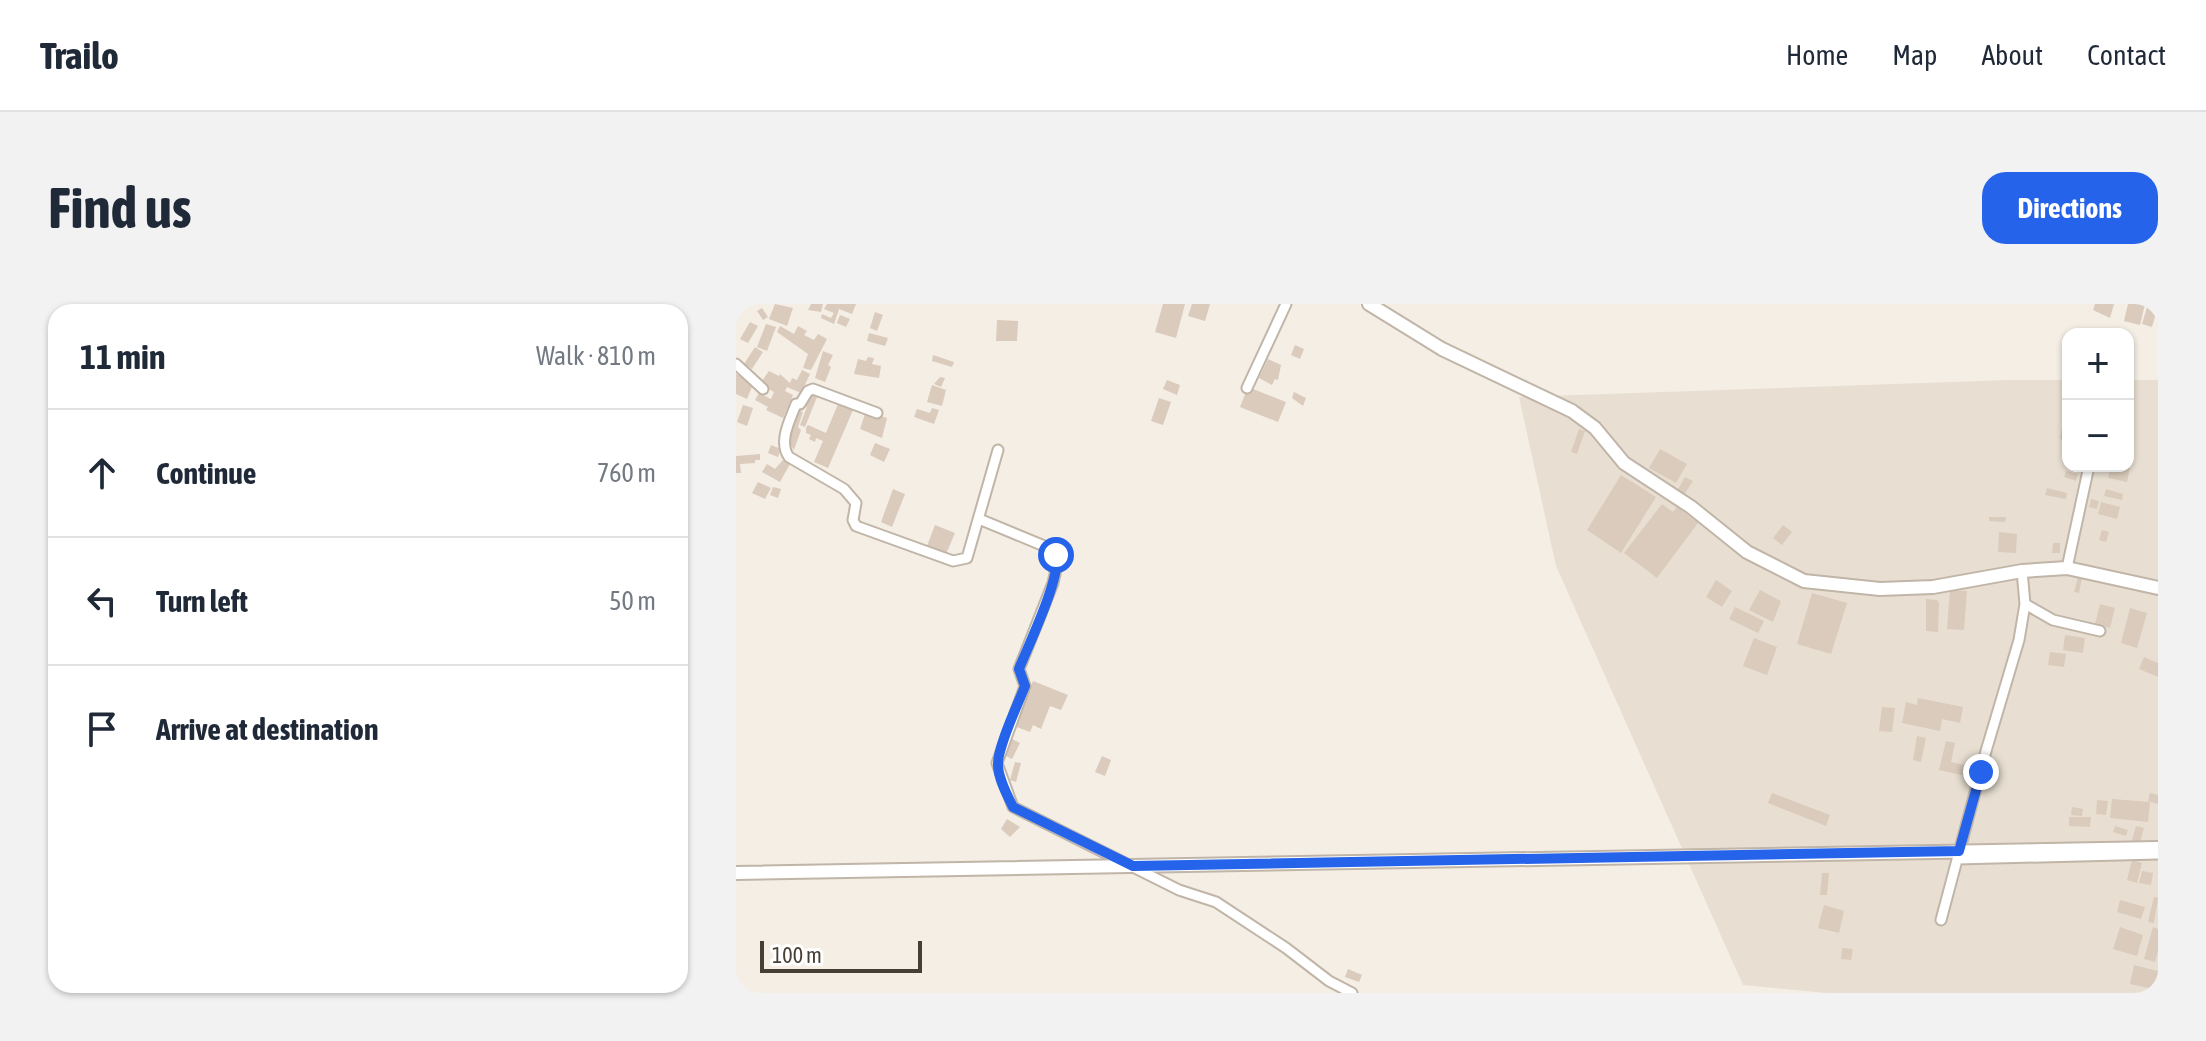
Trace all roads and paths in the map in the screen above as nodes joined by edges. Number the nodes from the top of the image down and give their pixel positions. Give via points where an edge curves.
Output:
1 (1286, 304) edge
2 (1369, 304) edge
3 (736, 364) edge
4 (1247, 388) dead end
5 (763, 389) dead end
6 (877, 413) dead end
7 (998, 450) dead end
8 (2088, 472) edge
9 (979, 519) junction
10 (2067, 568) junction
11 (2022, 571) junction
12 (2158, 588) edge
13 (2025, 604) junction
14 (2100, 631) dead end
15 (2158, 848) edge
16 (2158, 854) edge
17 (1958, 855) junction
18 (1133, 866) junction
19 (736, 873) edge
20 (1941, 920) dead end
21 (1352, 993) edge

1 - 4 street
2 - 11 street via 1442,349 1572,411 1595,428 1624,463 1747,552 1796,578 1894,589
3 - 5 street
6 - 9 street via 808,391 796,404 784,451 844,489 856,503 856,526 953,561 967,558
7 - 9 street
8 - 10 street
9 - 18 street via 1054,550 1058,560 1019,669 1025,686 997,763 1008,796 1013,807
10 - 11 street
10 - 12 street
11 - 13 street
13 - 14 street via 2053,620
13 - 17 street
15 - 17 street
16 - 17 street
17 - 18 street
17 - 20 street
18 - 19 street
18 - 21 street via 1216,902

